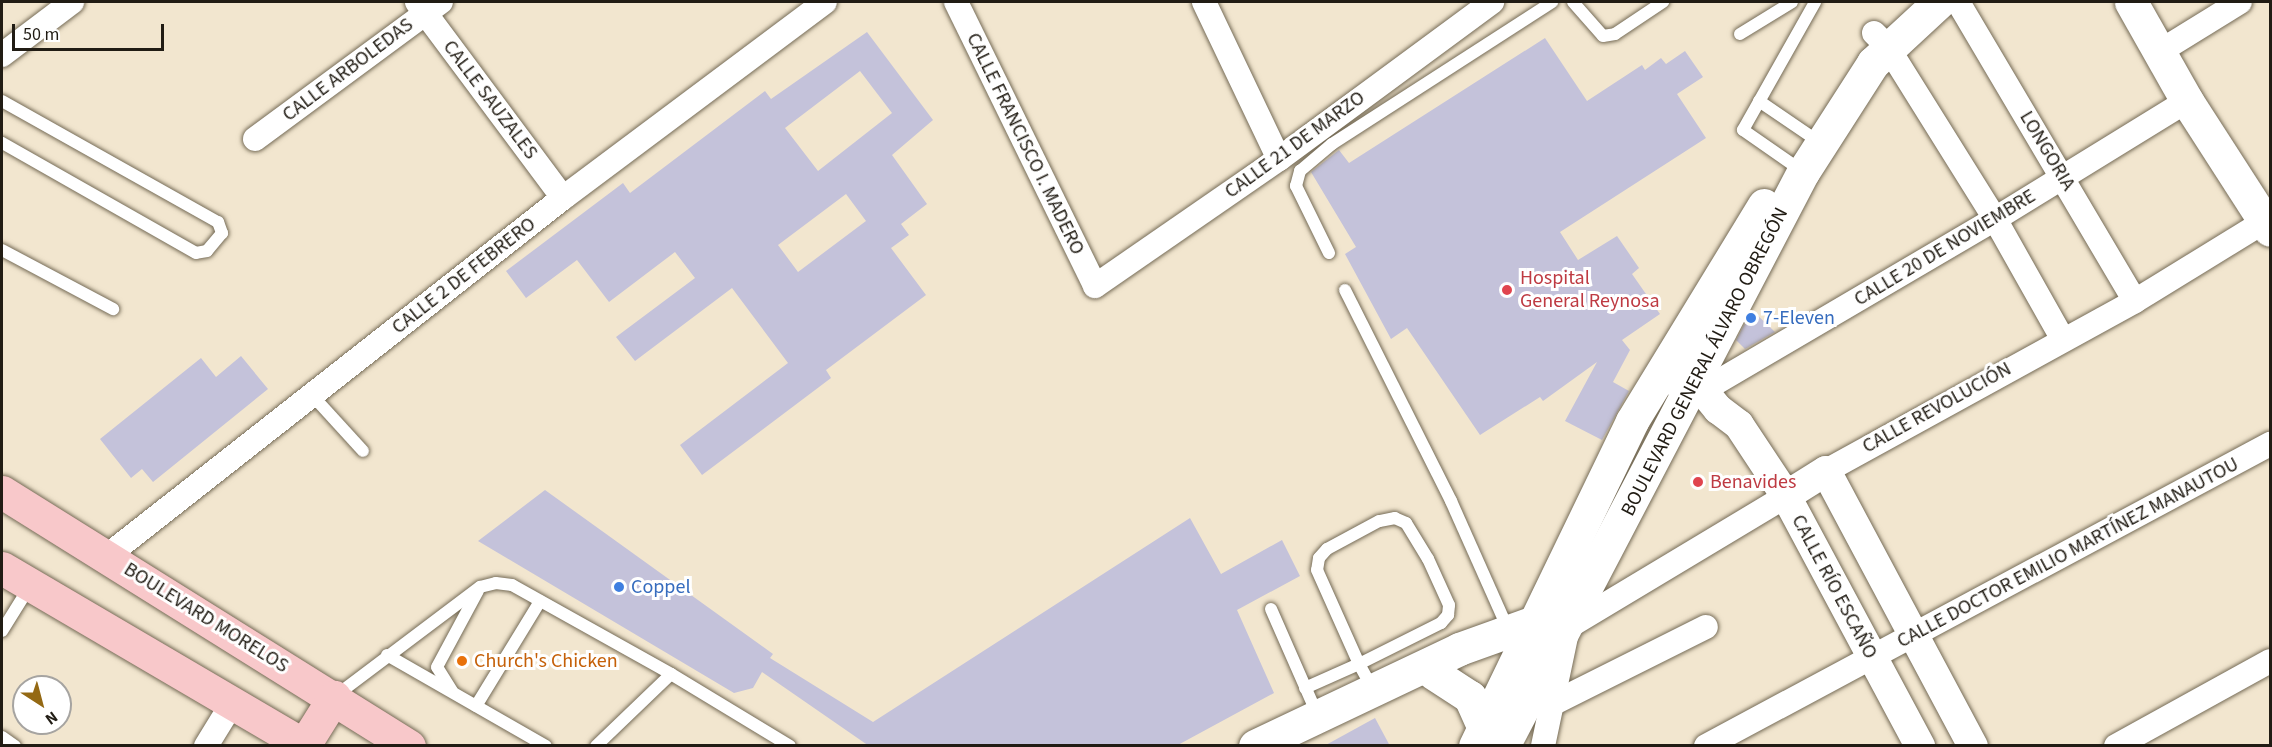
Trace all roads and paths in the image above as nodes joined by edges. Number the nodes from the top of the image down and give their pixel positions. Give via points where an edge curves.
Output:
1 (72, 2) edge
2 (825, 2) edge
3 (956, 2) edge
4 (1204, 2) edge
5 (1492, 2) edge
6 (1552, 2) edge
7 (1573, 2) edge
8 (1663, 2) edge
9 (1792, 2) edge
10 (1815, 2) edge
11 (1908, 2) edge
12 (1939, 2) edge
13 (1958, 2) edge
14 (2131, 2) edge
15 (2240, 2) edge
16 (428, 5) edge
17 (1740, 34) dead end
18 (1880, 40) junction
19 (2159, 52) junction
20 (2, 55) edge
21 (2, 100) edge
22 (2187, 100) junction
23 (1760, 101) junction
24 (1814, 138) junction
25 (255, 139) dead end
26 (2, 143) edge
27 (1279, 159) junction
28 (1797, 167) junction
29 (2063, 178) junction
30 (563, 198) junction
31 (1995, 219) junction
32 (2268, 224) edge
33 (2, 250) edge
34 (1329, 253) dead end
35 (1095, 286) joint
36 (1345, 290) dead end
37 (2135, 301) junction
38 (113, 309) dead end
39 (2062, 338) junction
40 (1657, 379) junction
41 (1699, 386) junction
42 (311, 394) junction
43 (2271, 444) edge
44 (363, 451) dead end
45 (1826, 471) junction
46 (2, 492) edge
47 (1786, 496) junction
48 (107, 556) junction
49 (2, 568) edge
50 (30, 585) junction
51 (480, 587) junction
52 (540, 601) junction
53 (1271, 609) dead end
54 (1584, 612) junction
55 (1706, 627) dead end
56 (2, 631) edge
57 (1522, 631) junction
58 (1912, 636) junction
59 (387, 655) junction
60 (1870, 658) junction
61 (2271, 661) edge
62 (1433, 673) junction
63 (670, 674) junction
64 (1371, 685) junction
65 (453, 692) junction
66 (334, 697) junction
67 (233, 702) junction
68 (1551, 704) junction
69 (476, 706) junction
70 (1312, 720) edge
71 (2, 737) edge
72 (1487, 740) edge
73 (304, 745) edge
74 (15, 746) edge
75 (206, 746) edge
76 (409, 746) edge
77 (546, 746) edge
78 (596, 746) edge
79 (790, 746) edge
80 (1255, 746) edge
81 (1543, 746) edge
82 (1706, 746) edge
83 (1920, 746) edge
84 (1973, 746) edge
85 (2116, 746) edge

1 - 20 street
2 - 30 street, CALLE 2 DE FEBRERO
3 - 35 street, CALLE FRANCISCO I. MADERO
4 - 27 street
5 - 27 street, CALLE 21 DE MARZO
6 - 34 lane via 1332,144 1300,171 1296,186
7 - 8 lane via 1603,36 1615,34
9 - 17 lane
10 - 23 lane
11 - 18 main road, BOULEVARD GENERAL ÁLVARO OBREGÓN
12 - 18 main road, BOULEVARD GENERAL ÁLVARO OBREGÓN
13 - 29 street, LONGORIA
14 - 19 main road
15 - 19 street
16 - 25 street, CALLE ARBOLEDAS
16 - 30 street, CALLE SAUZALES
18 - 24 main road, BOULEVARD GENERAL ÁLVARO OBREGÓN
18 - 31 street
19 - 22 main road
21 - 26 lane via 218,222 222,233 207,251 196,253
22 - 29 street, CALLE 20 DE NOVIEMBRE
22 - 32 main road
23 - 24 lane
23 - 28 lane via 1743,130
24 - 28 main road, BOULEVARD GENERAL ÁLVARO OBREGÓN
27 - 35 street, CALLE 21 DE MARZO
28 - 40 main road, BOULEVARD GENERAL ÁLVARO OBREGÓN
28 - 41 main road, BOULEVARD GENERAL ÁLVARO OBREGÓN
29 - 31 street, CALLE 20 DE NOVIEMBRE
29 - 37 street, LONGORIA
30 - 42 street, CALLE 2 DE FEBRERO
31 - 39 street
31 - 41 street, CALLE 20 DE NOVIEMBRE
32 - 37 street, CALLE REVOLUCIÓN
33 - 38 lane
36 - 57 lane via 1451,501
37 - 39 street, CALLE REVOLUCIÓN
39 - 45 street, CALLE REVOLUCIÓN
40 - 41 street
40 - 57 main road, BOULEVARD GENERAL ÁLVARO OBREGÓN
41 - 47 street, CALLE RÍO ESCAÑO via 1739,425
41 - 54 main road, BOULEVARD GENERAL ÁLVARO OBREGÓN
42 - 44 lane
42 - 48 street, CALLE 2 DE FEBRERO
43 - 58 street, CALLE DOCTOR EMILIO MARTÍNEZ MANAUTOU
45 - 47 street, CALLE REVOLUCIÓN
45 - 58 street
46 - 48 main road, BOULEVARD MORELOS
47 - 54 street, CALLE REVOLUCIÓN
47 - 60 street, CALLE RÍO ESCAÑO
48 - 66 main road, BOULEVARD MORELOS
49 - 50 main road
50 - 56 lane
50 - 67 main road
51 - 52 lane via 512,585
51 - 59 lane
51 - 65 lane via 437,667
52 - 63 lane
52 - 69 lane
53 - 70 lane
54 - 57 main road
54 - 68 street
54 - 72 main road, BOULEVARD GENERAL ÁLVARO OBREGÓN
55 - 68 street
57 - 62 main road
57 - 64 main road
57 - 72 main road, BOULEVARD GENERAL ÁLVARO OBREGÓN
58 - 60 street, CALLE DOCTOR EMILIO MARTÍNEZ MANAUTOU
58 - 84 street
59 - 65 lane
59 - 66 lane
60 - 82 street, CALLE DOCTOR EMILIO MARTÍNEZ MANAUTOU
60 - 83 street, CALLE RÍO ESCAÑO
61 - 85 street
62 - 64 main road
62 - 72 main road via 1470,698
63 - 78 lane
63 - 79 lane
64 - 64 lane via 1317,570 1319,558 1327,549 1379,521 1395,518 1406,523 1428,559 1449,605 1448,615
64 - 70 main road
64 - 70 lane
65 - 69 lane
66 - 73 main road
66 - 76 main road, BOULEVARD MORELOS
67 - 73 main road
67 - 75 street
68 - 81 street
69 - 77 lane
70 - 80 main road
71 - 74 lane

